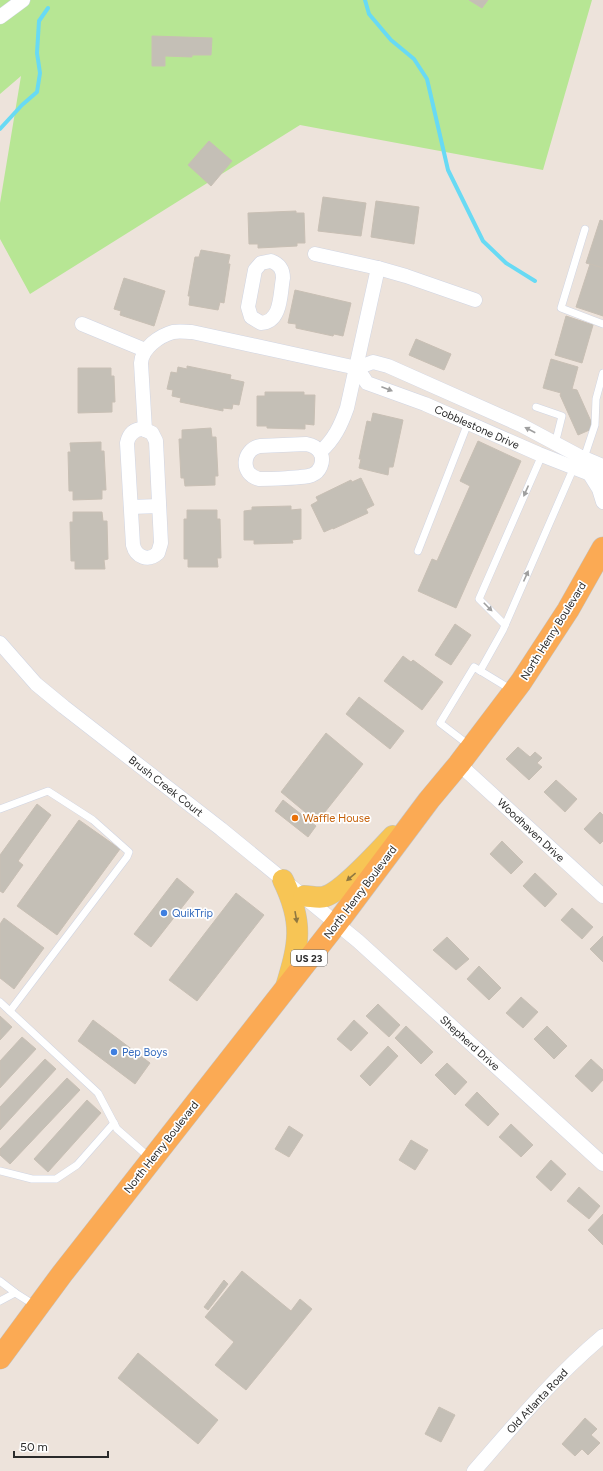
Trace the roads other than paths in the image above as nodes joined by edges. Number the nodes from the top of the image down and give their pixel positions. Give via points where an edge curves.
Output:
1 (23, 0) edge
2 (0, 16) edge
3 (585, 228) dead end
4 (315, 254) dead end
5 (378, 268) junction
6 (475, 300) dead end
7 (261, 323) dead end
8 (82, 324) dead end
9 (603, 324) edge
10 (258, 346) junction
11 (145, 350) junction
12 (357, 368) junction
13 (603, 373) edge
14 (536, 407) dead end
15 (468, 423) junction
16 (145, 430) junction
17 (555, 444) junction
18 (320, 452) junction
19 (542, 455) junction
20 (589, 463) edge
21 (603, 478) edge
22 (603, 502) edge
23 (159, 506) junction
24 (131, 507) junction
25 (603, 548) edge
26 (418, 551) dead end
27 (505, 624) junction
28 (0, 643) edge
29 (480, 671) junction
30 (514, 691) junction
31 (465, 756) junction
32 (428, 800) junction
33 (0, 810) edge
34 (283, 880) junction
35 (304, 896) junction
36 (603, 896) edge
37 (337, 923) junction
38 (285, 990) junction
39 (0, 1002) edge
40 (10, 1011) junction
41 (114, 1123) junction
42 (152, 1160) junction
43 (603, 1164) edge
44 (0, 1172) edge
45 (0, 1281) edge
46 (15, 1293) junction
47 (0, 1301) edge
48 (38, 1307) junction
49 (603, 1336) edge
50 (2, 1353) edge
51 (474, 1471) edge

1 - 2 street
3 - 9 lane via 561,308
4 - 5 street
5 - 6 street
5 - 12 street
7 - 10 street
8 - 11 street
10 - 11 street, Cobblestone Drive via 192,332 180,332 168,334
10 - 12 street, Cobblestone Drive
11 - 16 street via 141,363
12 -> 15 street, Cobblestone Drive via 367,383
17 -> 12 street, Cobblestone Drive via 388,366 373,362
12 - 18 street via 340,425 332,440
13 - 20 lane via 596,399
14 - 17 lane via 562,416
15 - 19 street, Cobblestone Drive
15 - 26 lane
16 - 23 street via 152,433 156,441
16 - 24 street via 140,429 130,434 127,441
17 - 20 street, Cobblestone Drive
18 - 18 street via 306,444 259,446 249,452 245,464 250,474 259,478 308,476 320,467
19 - 20 street, Cobblestone Drive
19 -> 27 lane via 479,598
20 - 21 street, Cobblestone Drive
20 - 22 street
27 -> 20 lane
23 - 24 street
23 - 24 street via 161,547 155,555 146,558 133,548
25 - 30 highway, North Henry Boulevard / US 23 via 568,610
27 - 29 lane
28 - 34 street, Brush Creek Court via 36,684
29 - 30 lane
29 - 31 lane via 474,667 440,722
30 - 31 highway, North Henry Boulevard / US 23
31 - 32 highway, North Henry Boulevard / US 23
31 - 36 street, Woodhaven Drive
32 -> 35 main road via 354,876 337,890 324,897
32 - 37 highway, North Henry Boulevard / US 23
33 - 40 lane via 48,791 93,820 129,852 128,857
34 - 35 street, Brush Creek Court
34 -> 38 main road via 291,896 298,932 295,955
35 - 37 street, Brush Creek Court
37 - 38 highway, North Henry Boulevard / US 23
37 - 43 street, Shepherd Drive
38 - 42 highway, North Henry Boulevard / US 23
39 - 40 lane
40 - 41 lane via 98,1094
41 - 42 lane via 116,1128
41 - 44 lane via 77,1166 56,1179 32,1179
42 - 48 highway, North Henry Boulevard / US 23
45 - 46 lane
46 - 47 lane
46 - 48 lane
48 - 50 highway, North Henry Boulevard / US 23
49 - 51 street, Old Atlanta Road via 581,1354 548,1388

